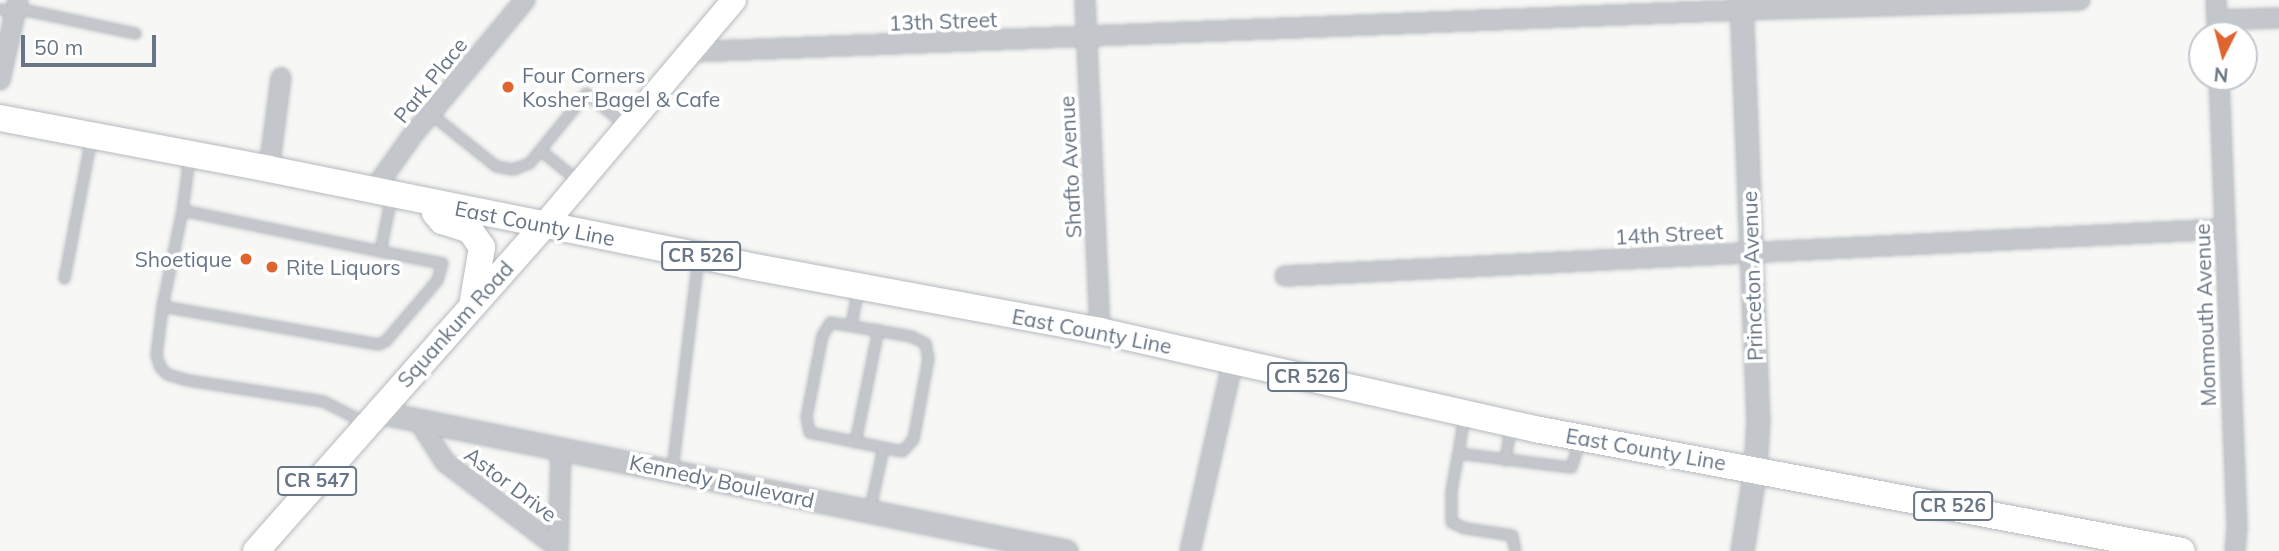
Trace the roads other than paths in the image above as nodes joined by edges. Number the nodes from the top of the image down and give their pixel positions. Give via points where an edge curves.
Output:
1 (525, 0) edge
2 (734, 0) edge
3 (1085, 0) edge
4 (2080, 0) edge
5 (2216, 0) edge
6 (1741, 5) edge
7 (13, 7) edge
8 (2279, 18) edge
9 (2217, 21) edge
10 (2258, 21) edge
11 (135, 33) dead end
12 (1086, 38) junction
13 (690, 52) junction
14 (281, 78) dead end
15 (0, 80) edge
16 (2219, 91) edge
17 (430, 114) junction
18 (0, 118) edge
19 (627, 127) junction
20 (91, 136) junction
21 (540, 150) junction
22 (190, 154) junction
23 (269, 169) junction
24 (580, 182) junction
25 (382, 193) junction
26 (425, 202) junction
27 (181, 210) junction
28 (544, 225) junction
29 (2224, 229) junction
30 (380, 251) junction
31 (1751, 252) junction
32 (698, 256) junction
33 (1285, 276) dead end
34 (64, 278) dead end
35 (858, 286) junction
36 (162, 306) junction
37 (472, 306) junction
38 (851, 324) junction
39 (878, 329) junction
40 (1100, 331) junction
41 (1233, 360) junction
42 (1464, 413) junction
43 (373, 418) junction
44 (418, 420) junction
45 (1511, 423) junction
46 (1580, 437) junction
47 (855, 442) junction
48 (561, 448) junction
49 (883, 448) junction
50 (1458, 453) junction
51 (1505, 460) junction
52 (1755, 469) junction
53 (672, 470) junction
54 (869, 512) junction
55 (557, 549) edge
56 (256, 551) edge
57 (1066, 551) edge
58 (1190, 551) edge
59 (1516, 551) edge
60 (1742, 551) edge
61 (2182, 551) edge
62 (2235, 551) edge

1 - 17 street, Park Place
2 - 13 main road, Squankum Road / CR 547
3 - 12 street, Shafto Avenue
4 - 6 street, 13th Street
5 - 9 street
6 - 12 street, 13th Street
6 - 31 street, Princeton Avenue
7 - 11 lane
7 - 15 street
8 - 10 street
12 - 13 street, 13th Street
12 - 40 street, Shafto Avenue
13 - 19 main road, Squankum Road / CR 547
14 - 23 street
16 - 29 street, Monmouth Avenue
17 - 21 lane via 496,166 513,169 530,163
17 - 25 street, Park Place
18 - 20 main road, East County Line / CR 526
19 - 21 lane via 586,93
19 - 24 main road, Squankum Road / CR 547
20 - 22 main road, East County Line / CR 526
20 - 34 lane
21 - 24 lane
22 - 23 main road, East County Line / CR 526
22 - 27 lane
23 - 25 main road, East County Line / CR 526
24 - 28 main road, Squankum Road / CR 547
25 - 26 main road, East County Line / CR 526
25 - 30 lane
26 - 28 main road, East County Line / CR 526
26 - 37 main road via 442,221 470,230 482,247
27 - 30 lane
27 - 36 lane
28 - 32 main road, East County Line / CR 526
28 - 37 main road, Squankum Road / CR 547
29 - 31 street, 14th Street
29 - 62 street, Monmouth Avenue
30 - 36 lane via 442,262 437,280 378,344
31 - 33 street, 14th Street
31 - 52 street, Princeton Avenue via 1758,419
32 - 35 main road, East County Line / CR 526
32 - 53 lane
35 - 38 lane
35 - 40 main road, East County Line / CR 526
36 - 43 lane via 156,355 167,374 323,401
37 - 43 main road, Squankum Road / CR 547
38 - 39 lane
38 - 47 lane via 831,322 826,327 805,425 815,435
39 - 47 lane
39 - 49 lane via 919,338 928,349 913,439 902,451
40 - 41 main road, East County Line / CR 526
41 - 42 main road, East County Line / CR 526
41 - 58 street
42 - 45 main road, East County Line / CR 526
42 - 50 lane
43 - 44 street, Kennedy Boulevard
43 - 56 main road, Squankum Road / CR 547
44 - 48 street, Kennedy Boulevard
44 - 55 street, Astor Drive via 445,462
45 - 46 main road, East County Line / CR 526
45 - 51 lane
46 - 51 lane via 1571,467
46 - 52 main road, East County Line / CR 526
47 - 49 lane
48 - 53 street, Kennedy Boulevard
48 - 55 street, Astor Drive
49 - 54 lane
50 - 51 lane
50 - 59 lane via 1451,522 1512,535
52 - 60 street, Princeton Avenue
52 - 61 main road, East County Line / CR 526
53 - 54 street, Kennedy Boulevard
54 - 57 street, Kennedy Boulevard

